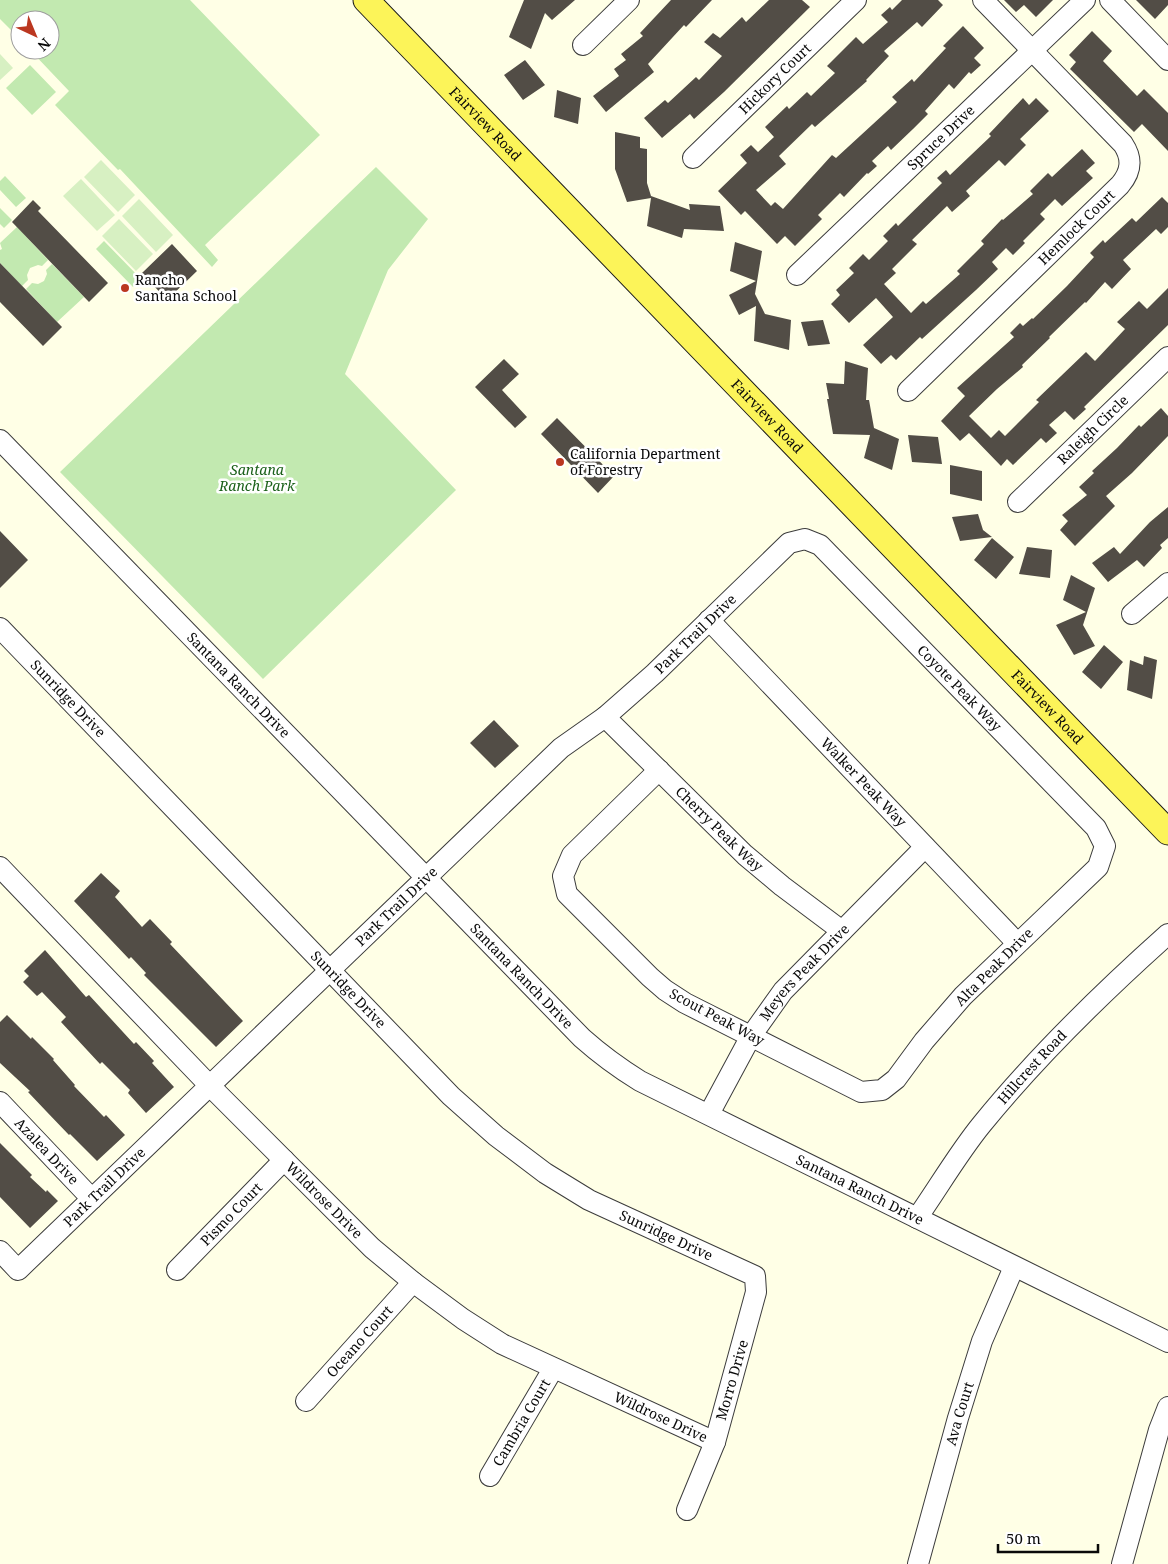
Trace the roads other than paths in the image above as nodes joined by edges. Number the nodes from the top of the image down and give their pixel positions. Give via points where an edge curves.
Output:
1 (366, 0) edge
2 (629, 0) edge
3 (856, 0) edge
4 (983, 0) edge
5 (1085, 0) edge
6 (1110, 0) edge
7 (583, 46) dead end
8 (1032, 51) junction
9 (1168, 60) edge
10 (693, 158) dead end
11 (797, 275) dead end
12 (1168, 357) edge
13 (908, 391) dead end
14 (0, 440) edge
15 (1018, 502) dead end
16 (804, 539) joint
17 (1168, 583) edge
18 (1132, 614) dead end
19 (709, 620) junction
20 (0, 628) edge
21 (604, 717) junction
22 (659, 770) junction
23 (1168, 832) edge
24 (1105, 846) joint
25 (925, 847) junction
26 (0, 867) edge
27 (425, 878) junction
28 (842, 931) junction
29 (1168, 934) edge
30 (1017, 944) junction
31 (330, 969) junction
32 (751, 1036) junction
33 (210, 1086) junction
34 (882, 1090) joint
35 (0, 1102) edge
36 (709, 1114) junction
37 (284, 1160) junction
38 (92, 1199) junction
39 (918, 1218) junction
40 (0, 1251) edge
41 (1014, 1267) junction
42 (177, 1270) dead end
43 (754, 1276) joint
44 (414, 1282) junction
45 (1168, 1342) edge
46 (553, 1369) junction
47 (306, 1401) dead end
48 (1168, 1407) edge
49 (714, 1442) junction
50 (490, 1476) dead end
51 (687, 1510) dead end
52 (918, 1564) edge
53 (1122, 1564) edge

1 - 23 main road, Fairview Road
2 - 7 street
3 - 10 street, Hickory Court
4 - 8 street
5 - 8 street, Spruce Drive
6 - 9 street
8 - 11 street, Spruce Drive
8 - 13 street, Hemlock Court via 1123,144 1130,160 1129,171 1120,185
12 - 15 street, Raleigh Circle
14 - 27 street, Santana Ranch Drive
16 - 19 street, Park Trail Drive via 788,543
16 - 24 street, Coyote Peak Way via 820,545 1096,828
17 - 18 street
19 - 21 street, Park Trail Drive
19 - 25 street, Walker Peak Way
20 - 31 street, Sunridge Drive
21 - 22 street, Cherry Peak Way
21 - 27 street, Park Trail Drive via 560,748
22 - 28 street, Cherry Peak Way via 745,855
22 - 32 street, Scout Peak Way via 572,855 563,876 567,894 666,990
24 - 30 street, Alta Peak Drive via 1098,867
25 - 28 street, Meyers Peak Drive
25 - 30 street, Walker Peak Way
26 - 33 street, Wildrose Drive
27 - 31 street, Park Trail Drive
27 - 36 street, Santana Ranch Drive via 597,1051 640,1081
28 - 32 street, Meyers Peak Drive via 782,991
29 - 39 street, Hillcrest Road via 1028,1071 981,1126
30 - 34 street, Alta Peak Drive via 963,996 896,1079
31 - 33 street, Park Trail Drive
31 - 43 street, Sunridge Drive via 451,1096 544,1173 590,1200
32 - 34 street, Scout Peak Way via 861,1092
32 - 36 street, Meyers Peak Drive
33 - 37 street, Wildrose Drive
33 - 38 street, Park Trail Drive
35 - 38 street, Azalea Drive
36 - 39 street, Santana Ranch Drive
37 - 42 street, Pismo Court
37 - 44 street, Wildrose Drive via 372,1248
38 - 40 street, Park Trail Drive via 18,1270
39 - 41 street, Santana Ranch Drive
41 - 45 street, Santana Ranch Drive
41 - 52 street, Ava Court via 982,1341
43 - 49 street, Morro Drive via 756,1292
44 - 46 street, Wildrose Drive via 502,1344
44 - 47 street, Oceano Court
46 - 49 street, Wildrose Drive
46 - 50 street, Cambria Court
48 - 53 street
49 - 51 street, Morro Drive

